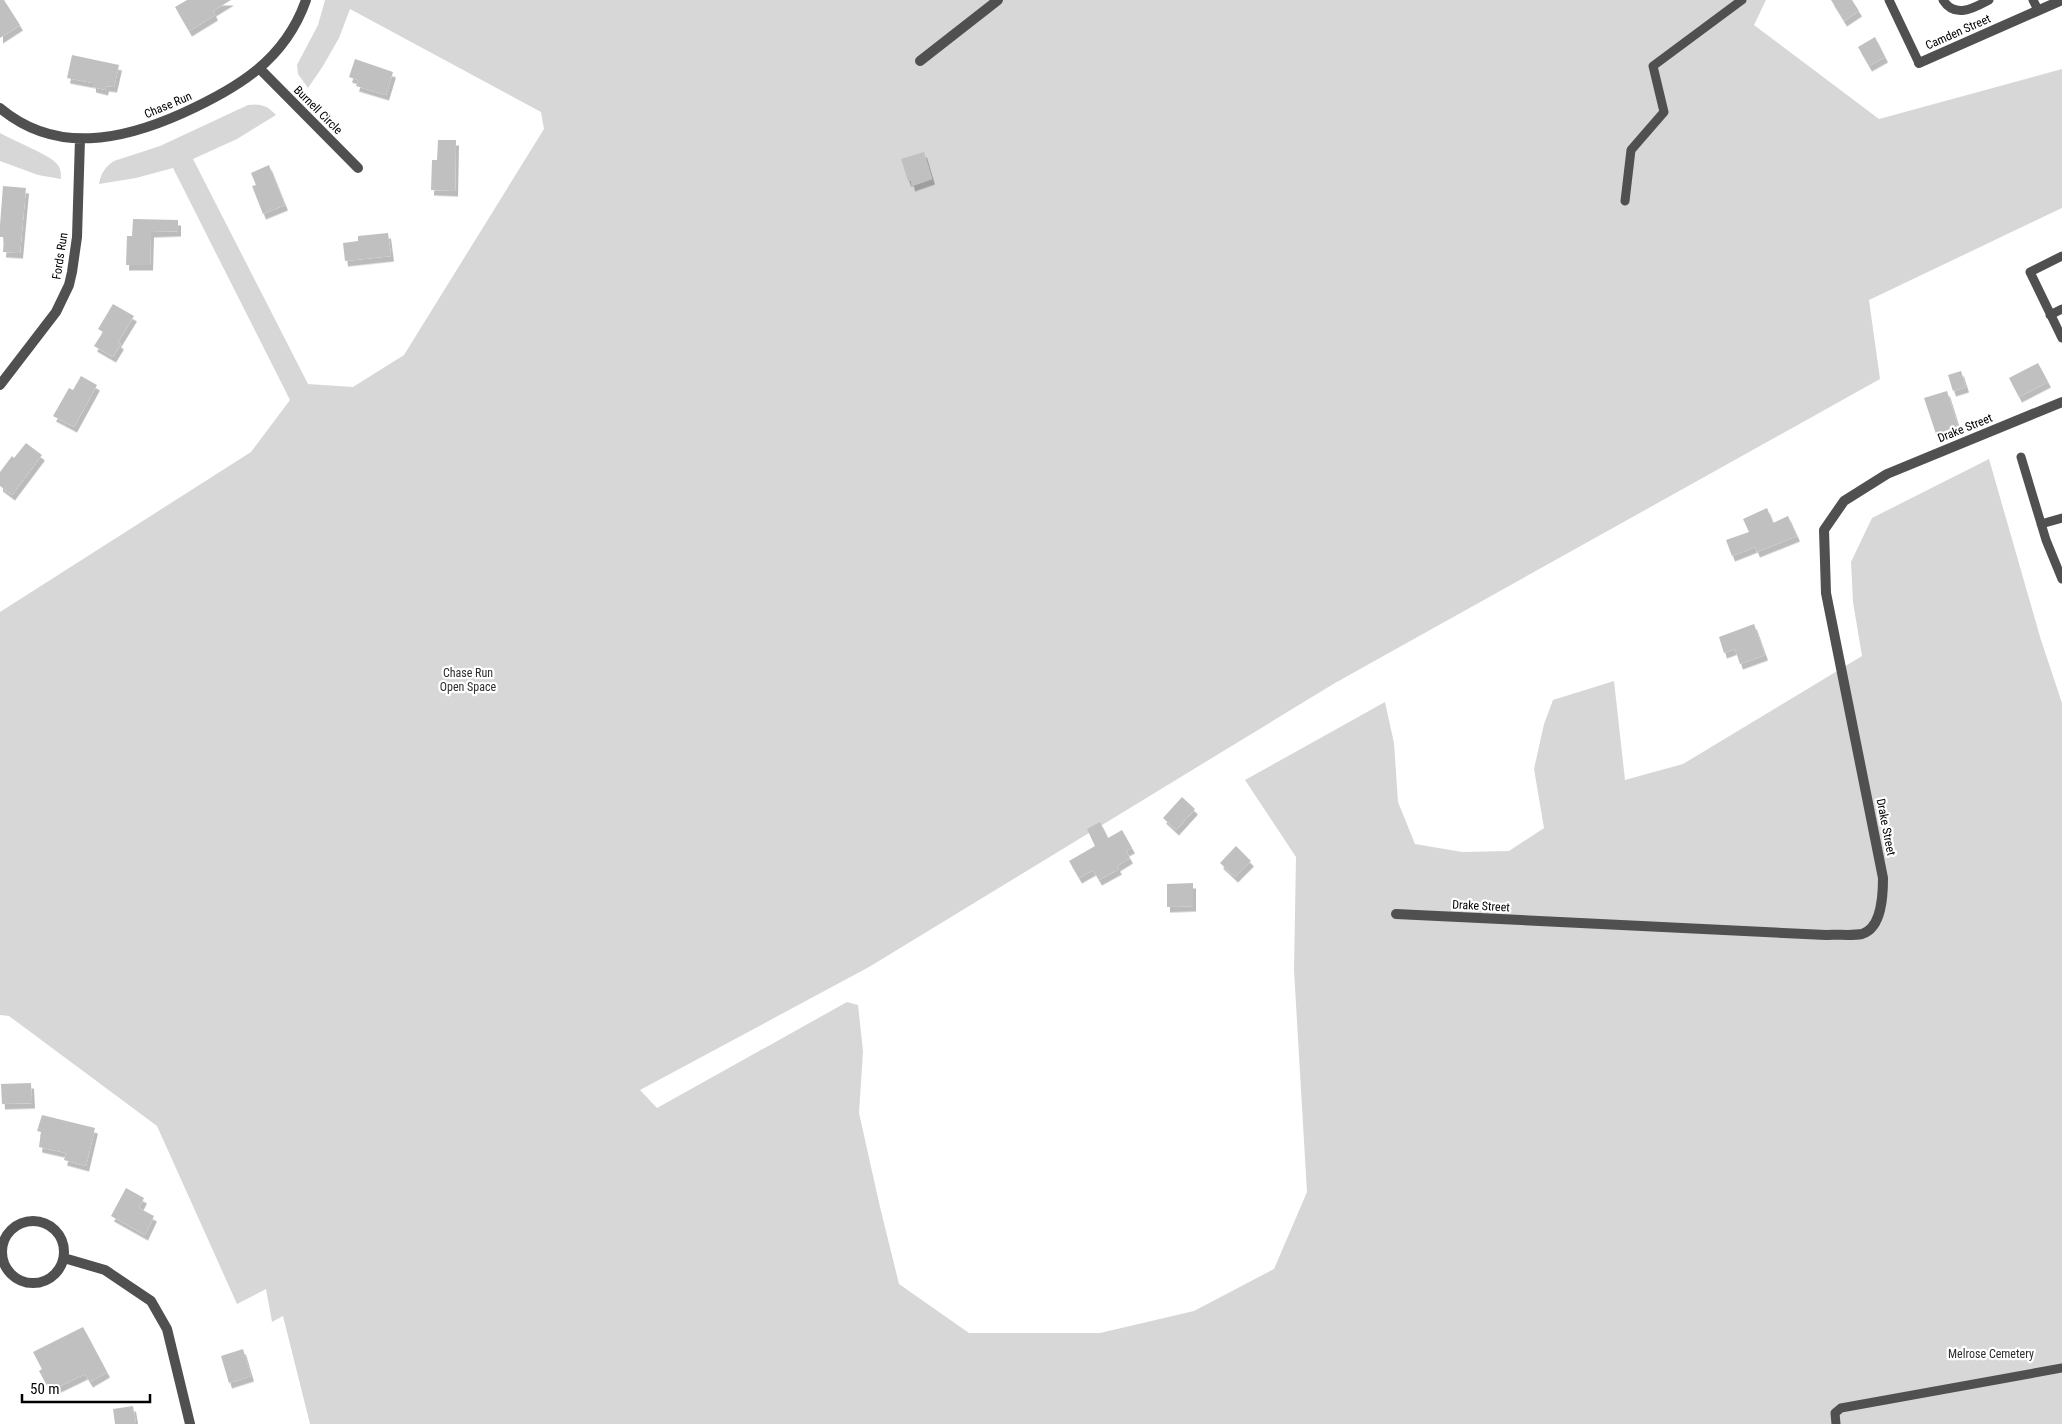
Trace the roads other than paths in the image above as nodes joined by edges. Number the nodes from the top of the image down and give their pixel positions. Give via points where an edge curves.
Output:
1 (306, 0) edge
2 (998, 0) edge
3 (1742, 0) edge
4 (1889, 0) edge
5 (1942, 0) edge
6 (1989, 0) edge
7 (2034, 0) edge
8 (2062, 0) edge
9 (2038, 10) junction
10 (920, 62) dead end
11 (1919, 63) joint
12 (260, 69) junction
13 (0, 108) edge
14 (80, 139) junction
15 (358, 168) dead end
16 (1625, 201) dead end
17 (2062, 256) edge
18 (2062, 309) edge
19 (2050, 315) junction
20 (2062, 338) edge
21 (0, 385) edge
22 (2062, 402) edge
23 (2021, 457) dead end
24 (2062, 518) edge
25 (2041, 524) junction
26 (2062, 578) edge
27 (1396, 914) dead end
28 (64, 1258) junction
29 (2062, 1368) edge
30 (190, 1424) edge
31 (1836, 1424) edge

1 - 12 street, Chase Run via 287,37
2 - 10 street
3 - 16 lane via 1653,66 1664,112 1631,150
4 - 11 lane
5 - 6 lane via 1951,8 1964,11
7 - 9 lane
8 - 9 street, Camden Street
9 - 11 street, Camden Street
12 - 14 street, Chase Run via 227,92 163,122 117,136
12 - 15 street, Burnell Circle
13 - 14 street, Chase Run via 22,124 40,131
14 - 21 street, Fords Run via 77,237 69,285 56,312
17 - 19 lane via 2030,272
18 - 19 lane
19 - 20 lane
22 - 27 street, Drake Street via 1887,474 1844,501 1824,530 1826,593 1883,878 1883,903 1876,922 1863,934 1826,935
23 - 25 lane
24 - 25 lane
25 - 26 lane
28 - 28 street via 62,1239 52,1227 39,1221 19,1224 5,1238 2,1248 7,1268 14,1276 28,1282 44,1281 53,1276
28 - 30 street via 105,1270 151,1301 166,1328
29 - 31 lane via 1841,1408 1835,1413

